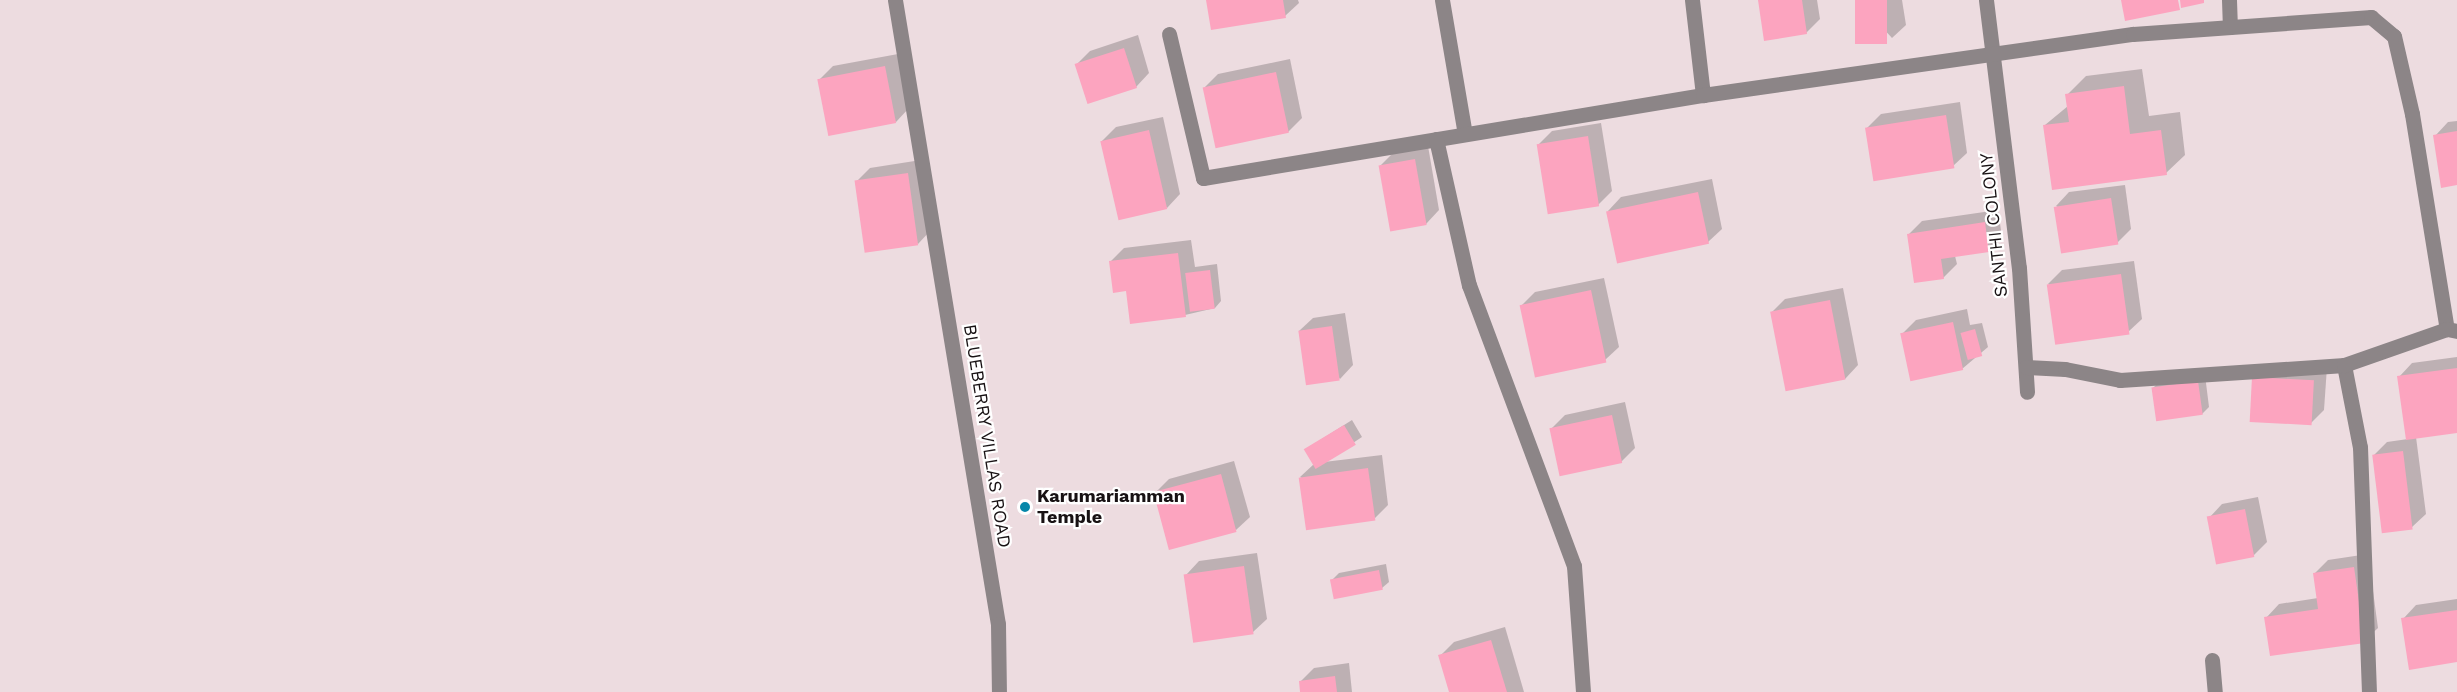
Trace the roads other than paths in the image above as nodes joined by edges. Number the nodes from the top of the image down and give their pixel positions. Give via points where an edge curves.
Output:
1 (895, 0) edge
2 (1442, 0) edge
3 (1692, 0) edge
4 (1986, 0) edge
5 (2229, 0) edge
6 (2230, 27) junction
7 (1169, 34) dead end
8 (1995, 54) junction
9 (1703, 95) junction
10 (1465, 134) junction
11 (1436, 139) junction
12 (2452, 330) edge
13 (2344, 365) junction
14 (2026, 367) junction
15 (2027, 392) dead end
16 (2212, 660) dead end
17 (999, 692) edge
18 (1583, 692) edge
19 (2215, 692) edge
20 (2369, 692) edge

1 - 17 street, BLUEBERRY VILLAS ROAD via 998,624
2 - 10 street
3 - 9 street
4 - 8 street, SANTHI COLONY
5 - 6 street
6 - 8 street via 2133,34
6 - 12 street via 2371,17 2394,36
7 - 11 street via 1203,178
8 - 9 street
8 - 14 street, SANTHI COLONY
9 - 10 street
10 - 11 street
11 - 18 street via 1469,285 1574,566
12 - 13 street
13 - 14 street via 2120,380 2065,369
13 - 20 street via 2360,447
14 - 15 street, SANTHI COLONY
16 - 19 street

